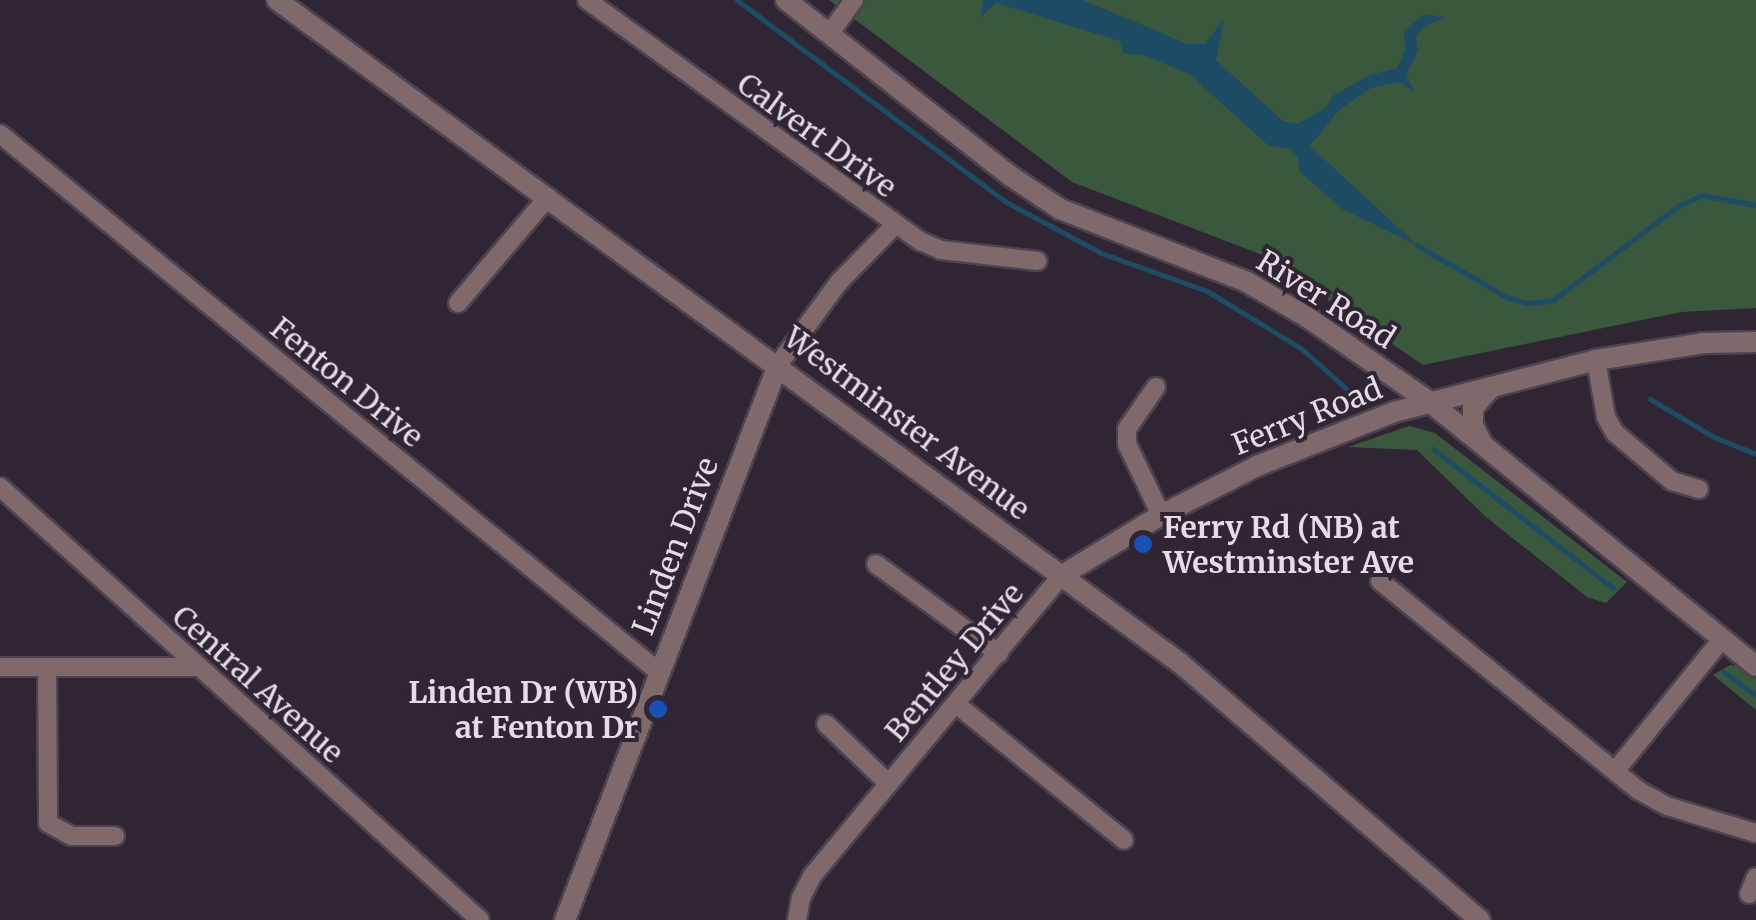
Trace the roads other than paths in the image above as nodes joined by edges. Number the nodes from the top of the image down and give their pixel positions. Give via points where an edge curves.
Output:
1 (276, 0) edge
2 (587, 0) edge
3 (786, 0) edge
4 (854, 0) edge
5 (830, 34) junction
6 (0, 134) edge
7 (548, 197) junction
8 (894, 225) junction
9 (1037, 261) dead end
10 (458, 303) dead end
11 (1756, 342) edge
12 (1596, 360) junction
13 (778, 365) junction
14 (1506, 380) junction
15 (1156, 388) dead end
16 (1430, 402) junction
17 (1483, 445) junction
18 (0, 487) edge
19 (1699, 489) dead end
20 (1161, 515) junction
21 (876, 564) dead end
22 (1061, 576) junction
23 (1380, 580) dead end
24 (1722, 639) junction
25 (999, 654) junction
26 (1756, 666) edge
27 (0, 667) edge
28 (48, 667) junction
29 (198, 667) junction
30 (659, 672) junction
31 (956, 704) junction
32 (826, 724) dead end
33 (1616, 770) junction
34 (888, 782) junction
35 (1756, 833) edge
36 (115, 836) dead end
37 (1124, 840) dead end
38 (480, 920) edge
39 (565, 920) edge
40 (798, 920) edge
41 (1480, 920) edge

1 - 7 street, Westminster Avenue
2 - 8 street, Calvert Drive
3 - 5 street, River Road
4 - 5 street
5 - 16 street, River Road via 1048,202 1247,282
6 - 30 street, Fenton Drive
7 - 10 street
7 - 13 street, Westminster Avenue
8 - 9 street, Calvert Drive via 942,250
8 - 13 street, Linden Drive via 839,282
11 - 12 street, Ferry Road
12 - 14 street, Ferry Road
12 - 19 street via 1614,434 1672,481
13 - 22 street, Westminster Avenue
13 - 30 street, Linden Drive
14 - 16 street, Ferry Road
14 - 17 street via 1480,395 1473,408
15 - 20 street via 1127,429 1126,444
16 - 17 street, River Road
16 - 20 street, Ferry Road via 1324,437
17 - 24 street, River Road
18 - 29 street, Central Avenue
20 - 22 street, Ferry Road
21 - 25 street
22 - 25 street, Bentley Drive
22 - 41 street, Westminster Avenue via 1180,662
23 - 33 street
24 - 26 street, River Road
24 - 33 street
25 - 31 street, Bentley Drive
27 - 28 street
28 - 29 street
28 - 36 street via 48,823 71,836
29 - 38 street, Central Avenue
30 - 39 street, Linden Drive
31 - 34 street, Bentley Drive
31 - 37 street
32 - 34 street, Bentley Drive
33 - 35 street via 1667,806
34 - 40 street, Bentley Drive via 812,876

